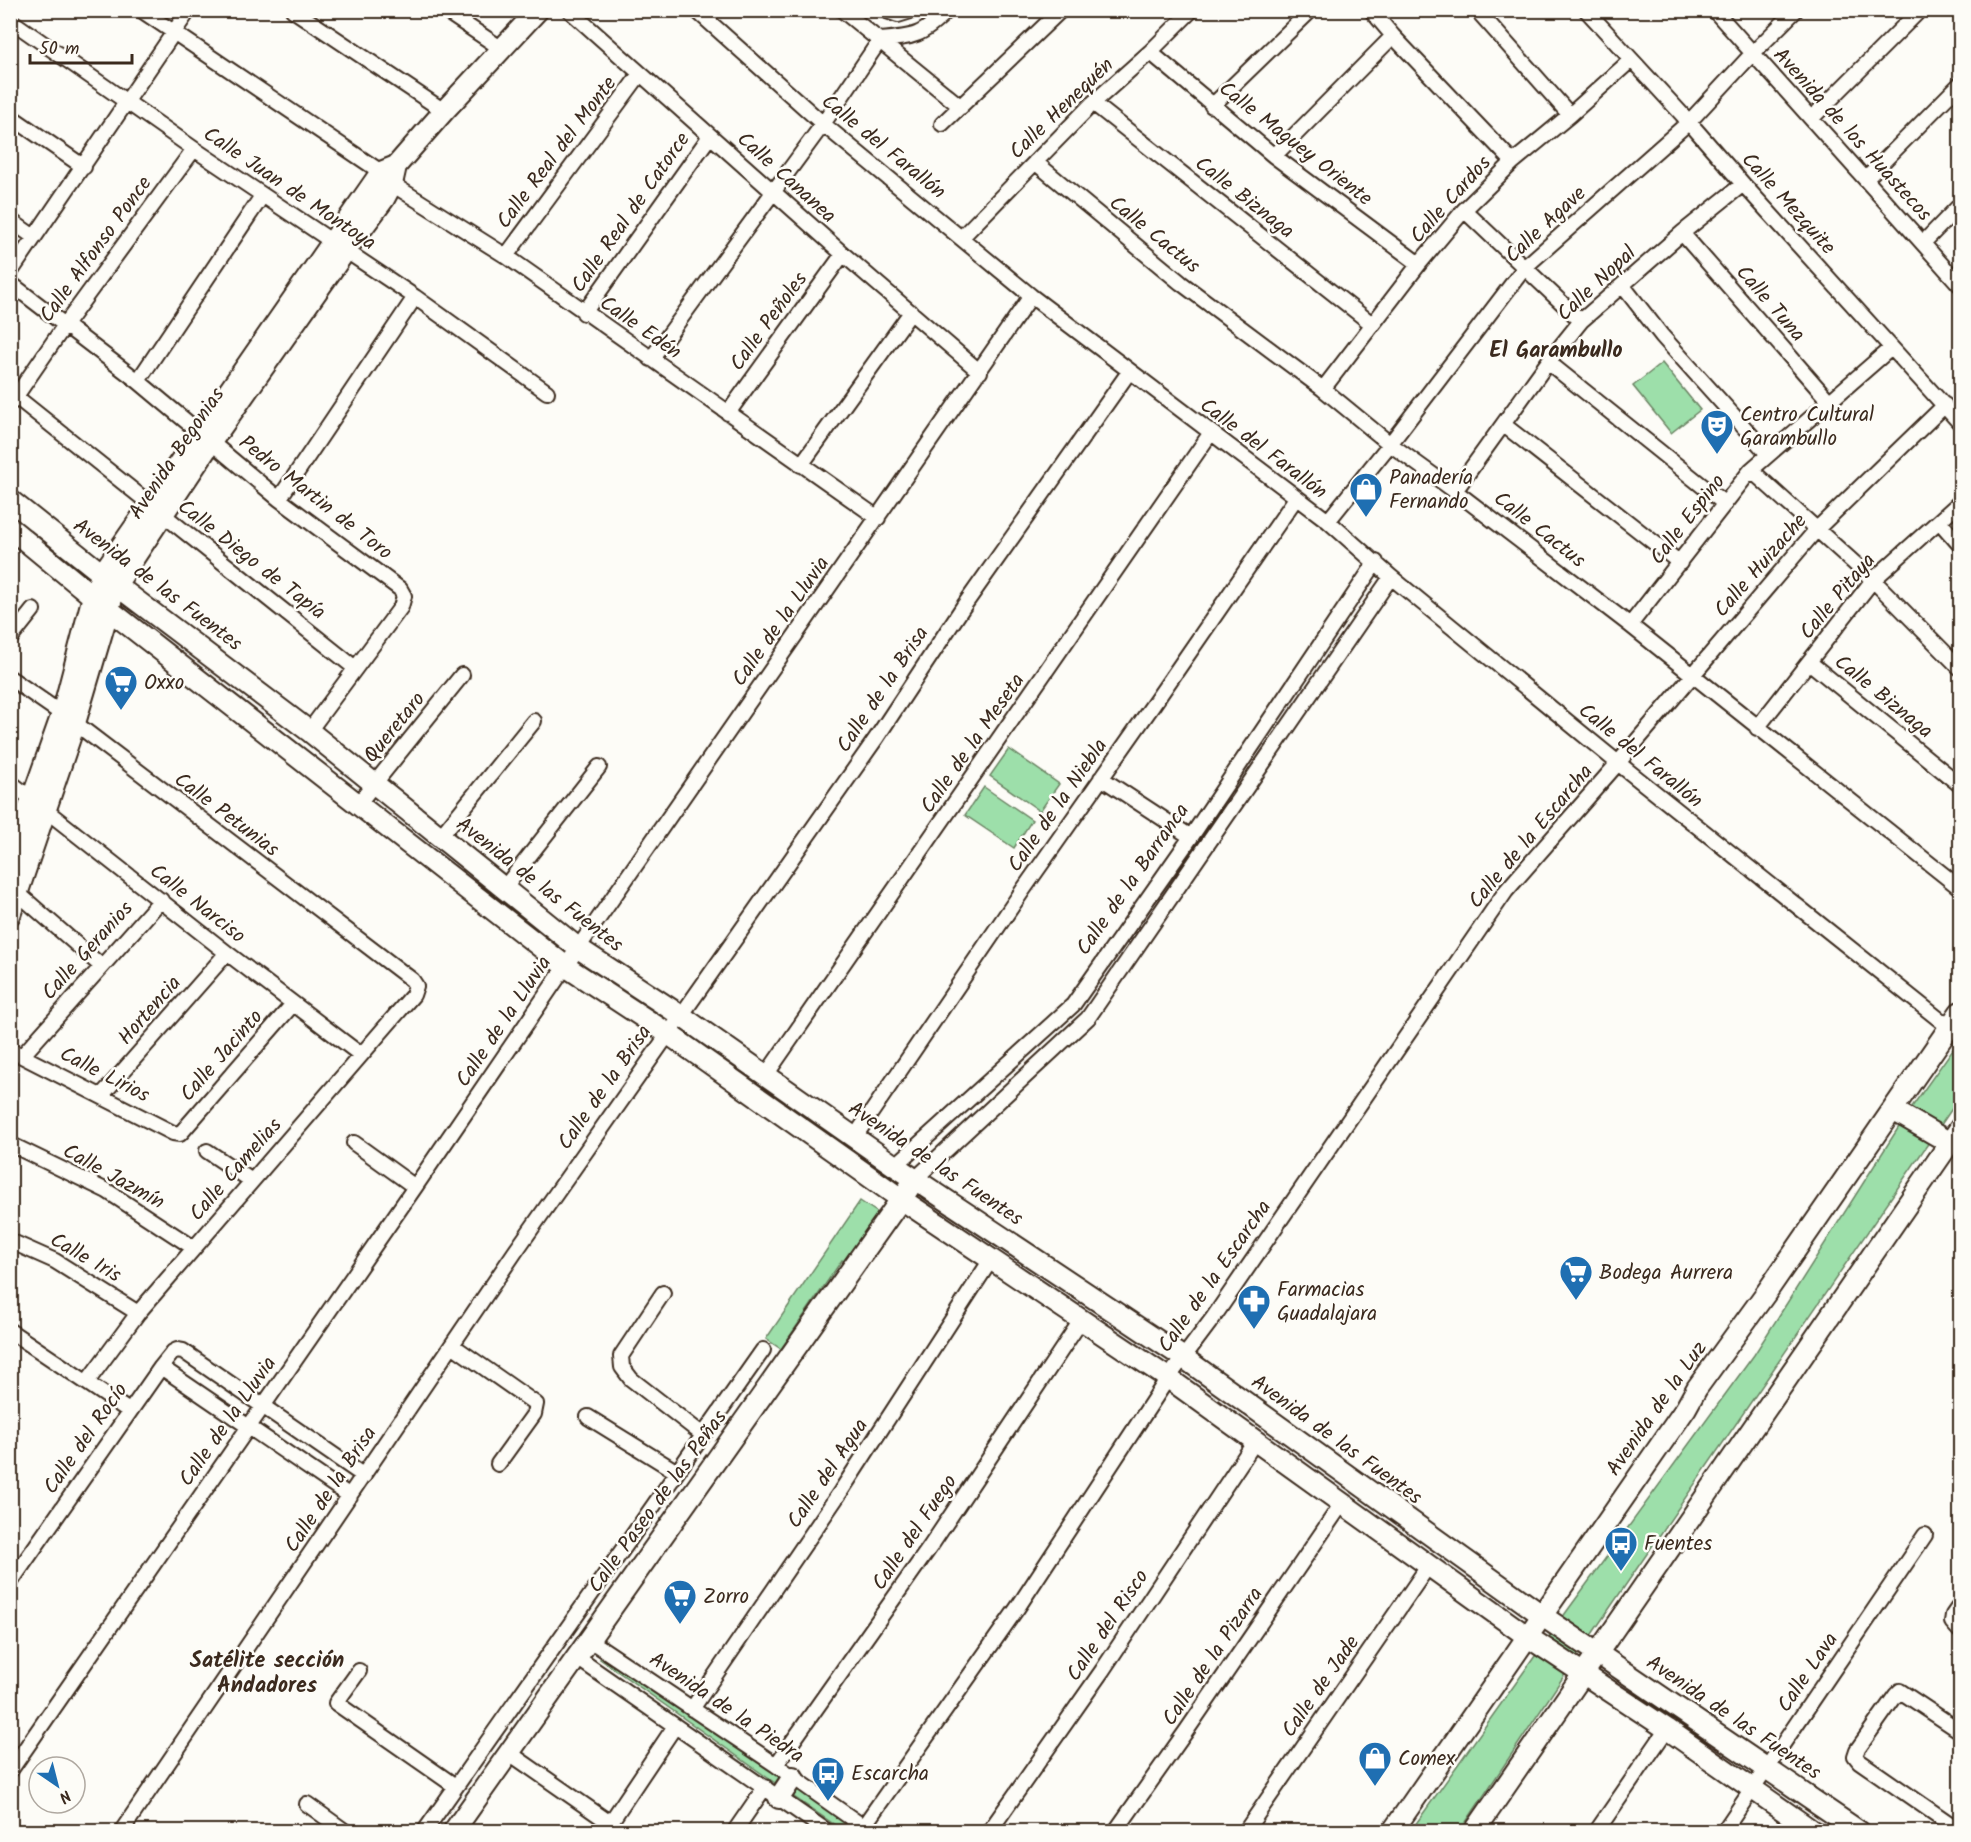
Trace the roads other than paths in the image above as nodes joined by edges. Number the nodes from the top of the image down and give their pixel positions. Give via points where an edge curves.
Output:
1 (141, 10) edge
2 (189, 10) edge
3 (293, 10) edge
4 (444, 10) edge
5 (538, 10) edge
6 (569, 10) edge
7 (696, 10) edge
8 (842, 10) edge
9 (884, 10) edge
10 (914, 10) edge
11 (948, 10) edge
12 (1061, 10) edge
13 (1192, 10) edge
14 (1311, 10) edge
15 (1371, 10) edge
16 (1477, 10) edge
17 (1586, 10) edge
18 (1714, 10) edge
19 (1796, 10) edge
20 (1920, 10) edge
21 (10, 20) edge
22 (172, 33) junction
23 (1393, 36) junction
24 (880, 40) junction
25 (502, 49) junction
26 (1150, 52) junction
27 (1752, 54) junction
28 (1631, 60) junction
29 (640, 74) junction
30 (1960, 84) edge
31 (127, 103) junction
32 (1093, 103) junction
33 (1212, 106) junction
34 (961, 107) junction
35 (444, 111) junction
36 (1570, 115) junction
37 (10, 116) edge
38 (1812, 118) junction
39 (1689, 122) junction
40 (823, 124) junction
41 (942, 124) dead end
42 (710, 136) junction
43 (194, 149) junction
44 (1274, 156) junction
45 (1035, 162) junction
46 (1513, 162) junction
47 (84, 167) junction
48 (390, 174) junction
49 (1866, 179) junction
50 (1743, 184) junction
51 (773, 192) junction
52 (262, 196) junction
53 (1960, 205) edge
54 (1464, 210) junction
55 (10, 220) edge
56 (1682, 233) junction
57 (34, 237) junction
58 (962, 237) junction
59 (1923, 243) junction
60 (339, 245) junction
61 (843, 254) junction
62 (506, 256) junction
63 (1419, 264) junction
64 (1525, 267) junction
65 (10, 273) edge
66 (10, 283) edge
67 (1960, 285) edge
68 (1623, 286) junction
69 (1031, 296) junction
70 (416, 297) junction
71 (911, 312) junction
72 (584, 313) junction
73 (1581, 321) junction
74 (1372, 324) junction
75 (64, 325) junction
76 (1891, 348) junction
77 (651, 359) junction
78 (1548, 362) junction
79 (980, 372) junction
80 (1129, 372) junction
81 (138, 381) junction
82 (1323, 389) junction
83 (547, 392) dead end
84 (12, 397) edge
85 (1829, 401) junction
86 (1945, 405) junction
87 (728, 413) junction
88 (1960, 423) edge
89 (1504, 425) junction
90 (1210, 434) junction
91 (206, 437) junction
92 (1390, 444) junction
93 (1768, 454) junction
94 (801, 465) junction
95 (1751, 470) junction
96 (1455, 491) junction
97 (1296, 498) junction
98 (279, 499) junction
99 (10, 500) edge
100 (1960, 502) edge
101 (1725, 504) junction
102 (156, 510) junction
103 (878, 518) junction
104 (1328, 521) junction
105 (1939, 521) junction
106 (10, 528) edge
107 (1817, 529) junction
108 (1960, 545) edge
109 (1376, 562) junction
110 (1680, 563) junction
111 (1391, 578) junction
112 (109, 579) junction
113 (1873, 580) junction
114 (93, 596) junction
115 (108, 609) junction
116 (33, 610) dead end
117 (1630, 626) junction
118 (10, 639) edge
119 (1809, 662) junction
120 (355, 668) junction
121 (1960, 668) edge
122 (462, 675) dead end
123 (1692, 675) junction
124 (10, 678) edge
125 (69, 719) junction
126 (534, 721) dead end
127 (1757, 728) junction
128 (309, 731) junction
129 (1618, 764) junction
130 (599, 767) dead end
131 (1101, 778) junction
132 (10, 782) edge
133 (374, 785) junction
134 (1960, 785) edge
135 (38, 804) junction
136 (358, 804) junction
137 (440, 837) junction
138 (1191, 837) junction
139 (10, 861) edge
140 (504, 888) junction
141 (1960, 888) edge
142 (14, 890) edge
143 (160, 900) junction
144 (10, 915) edge
145 (578, 948) junction
146 (227, 953) junction
147 (100, 965) junction
148 (565, 966) junction
149 (416, 986) joint
150 (293, 1004) junction
151 (680, 1015) junction
152 (1955, 1020) edge
153 (667, 1033) junction
154 (16, 1053) edge
155 (361, 1055) junction
156 (766, 1075) junction
157 (102, 1095) junction
158 (1893, 1110) junction
159 (180, 1134) joint
160 (1955, 1136) edge
161 (854, 1138) junction
162 (354, 1143) dead end
163 (10, 1144) edge
164 (207, 1151) dead end
165 (895, 1166) junction
166 (915, 1179) junction
167 (252, 1181) junction
168 (881, 1185) junction
169 (415, 1186) junction
170 (901, 1199) junction
171 (10, 1241) edge
172 (194, 1248) junction
173 (992, 1258) junction
174 (663, 1293) dead end
175 (138, 1313) junction
176 (1082, 1319) junction
177 (10, 1331) edge
178 (452, 1345) junction
179 (763, 1350) dead end
180 (1184, 1358) junction
181 (161, 1367) junction
182 (1168, 1378) junction
183 (87, 1382) junction
184 (263, 1407) junction
185 (129, 1411) junction
186 (588, 1417) dead end
187 (248, 1427) junction
188 (703, 1435) junction
189 (1256, 1440) junction
190 (498, 1464) dead end
191 (676, 1472) junction
192 (364, 1476) junction
193 (350, 1496) junction
194 (1342, 1502) junction
195 (1925, 1535) dead end
196 (1429, 1565) junction
197 (1495, 1582) junction
198 (10, 1583) edge
199 (1456, 1585) junction
200 (1960, 1605) edge
201 (1542, 1616) junction
202 (1960, 1631) edge
203 (1528, 1637) junction
204 (588, 1639) junction
205 (1599, 1654) junction
206 (576, 1657) junction
207 (359, 1671) dead end
208 (1584, 1674) junction
209 (692, 1708) junction
210 (675, 1726) junction
211 (1667, 1729) junction
212 (1960, 1731) edge
213 (508, 1752) junction
214 (776, 1765) junction
215 (1767, 1769) junction
216 (10, 1771) edge
217 (793, 1777) junction
218 (455, 1786) junction
219 (1752, 1789) junction
220 (772, 1792) junction
221 (307, 1804) dead end
222 (607, 1827) edge
223 (867, 1829) edge
224 (1960, 1831) edge
225 (121, 1832) edge
226 (346, 1832) edge
227 (424, 1832) edge
228 (453, 1832) edge
229 (734, 1832) edge
230 (828, 1832) edge
231 (989, 1832) edge
232 (1115, 1832) edge
233 (1245, 1832) edge
234 (1392, 1832) edge
235 (1474, 1832) edge
236 (1596, 1832) edge
237 (1723, 1832) edge
238 (1814, 1832) edge
239 (1860, 1832) edge

1 - 22 street, Calle Edén
2 - 22 street
3 - 35 street
4 - 25 street
5 - 25 main road, Avenida Begonias
6 - 29 street, Calle Cananea
7 - 40 street, Calle del Farallón
8 - 24 street
9 - 10 street via 898,15
11 - 24 street via 918,34
12 - 34 street
13 - 26 street, Calle Henequén
14 - 33 street
15 - 23 street
16 - 36 street
17 - 28 street, Calle Mezquite
18 - 27 street, Avenida de los Huastecos
19 - 27 street, Calle Agave
20 - 38 street
21 - 31 street, Calle Juan de Montoya
22 - 31 street
22 - 48 street, Calle Edén
23 - 44 street
23 - 46 street
24 - 34 street
24 - 40 street
25 - 35 main road, Avenida Begonias
26 - 32 street, Calle Henequén
26 - 33 street, Calle Maguey Oriente
27 - 38 street, Avenida de los Huastecos
27 - 39 street, Calle Agave
28 - 36 street, Calle Cardos
28 - 39 street, Calle Mezquite
29 - 42 street, Calle Cananea
29 - 62 street, Calle Real del Monte
30 - 49 street
31 - 43 street, Calle Juan de Montoya
31 - 47 street
32 - 45 street, Calle Henequén
32 - 74 street, Calle Biznaga
33 - 44 street, Calle Maguey Oriente
34 - 41 street
35 - 48 main road, Avenida Begonias
36 - 46 street, Calle Cardos
37 - 47 street
38 - 49 street, Avenida de los Huastecos
39 - 50 street, Calle Mezquite
39 - 64 street, Calle Agave
40 - 51 street
40 - 58 street, Calle del Farallón
42 - 51 street, Calle Cananea
42 - 72 street, Calle Real de Catorce
43 - 52 street, Calle Juan de Montoya
43 - 75 street, Calle Alfonso Ponce
44 - 63 street, Calle Maguey Oriente
45 - 58 street, Calle Henequén
45 - 82 street, Calle Cactus via 1181,283
46 - 54 street, Calle Cardos
47 - 57 street
48 - 60 main road, Avenida Begonias via 384,199
48 - 62 street, Calle Edén
49 - 59 street, Avenida de los Huastecos
50 - 56 street, Calle Nopal
50 - 76 street, Calle Mezquite
51 - 61 street, Calle Cananea
51 - 77 street
52 - 60 street, Calle Juan de Montoya
52 - 81 street
53 - 59 street
54 - 63 street, Calle Cardos
54 - 64 street
55 - 57 street
56 - 68 street, Calle Nopal
56 - 85 street, Calle Tuna
57 - 65 street
58 - 69 street, Calle del Farallón
59 - 67 street, Avenida de los Huastecos
60 - 70 street, Calle Juan de Montoya
60 - 91 main road, Avenida Begonias
61 - 71 street, Calle Cananea
61 - 87 street, Calle Peñoles
62 - 72 street, Calle Edén
63 - 74 street, Calle Cardos
64 - 73 street
64 - 92 street, Calle Agave
66 - 75 street, Pedro Martin de Toro
68 - 73 street, Calle Nopal
68 - 93 street via 1662,336
69 - 79 street, Calle de la Lluvia
69 - 80 street, Calle del Farallón
70 - 83 street, Calle Juan de Montoya
70 - 98 street
71 - 79 street, Calle Cananea
71 - 94 street
72 - 77 street, Calle Edén
73 - 78 street, Calle Nopal
74 - 82 street, Calle Cardos
75 - 81 street, Pedro Martin de Toro
75 - 84 street, Calle Alfonso Ponce
76 - 85 street, Calle Espino
76 - 86 street, Calle Mezquite
77 - 87 street, Calle Edén
78 - 89 street, Calle Nopal
78 - 101 street
79 - 103 street, Calle de la Lluvia
80 - 90 street, Calle del Farallón
80 - 151 street, Calle de la Brisa
81 - 91 street, Pedro Martin de Toro
82 - 92 street, Calle Cactus
84 - 102 street, Calle Diego de Tapía
85 - 93 street, Calle Espino
86 - 88 street, Calle Mezquite
86 - 107 street, Calle Huizache
87 - 94 street, Calle Edén
89 - 96 street, Calle Nopal
89 - 110 street
90 - 97 street, Calle del Farallón
90 - 156 street, Calle de la Meseta
91 - 98 street, Pedro Martin de Toro
91 - 102 main road, Avenida Begonias
92 - 96 street, Calle Cactus
92 - 104 street, Calle Agave
93 - 95 street, Calle Espino
94 - 103 street, Calle Edén
95 - 101 street, Calle Espino
95 - 107 street
96 - 117 street, Calle Cactus
97 - 104 street, Calle del Farallón
97 - 131 street, Calle de la Niebla
98 - 120 street, Pedro Martin de Toro via 400,589 404,596 401,606
99 - 112 main road, Avenida de las Fuentes
100 - 105 street, Calle Pitaya
101 - 110 street, Calle Espino
102 - 112 main road, Avenida Begonias
102 - 120 street, Calle Diego de Tapía
103 - 145 street, Calle de la Lluvia
104 - 109 street, Calle del Farallón
105 - 108 street
105 - 113 street, Calle Pitaya
106 - 114 main road
107 - 113 street
107 - 123 street, Calle Huizache
109 - 111 street, Calle del Farallón
109 - 138 street, Calle de la Barranca
110 - 117 street, Calle Espino
111 - 129 street, Calle del Farallón
111 - 166 street, Calle de la Barranca via 1088,1018
112 - 114 main road, Avenida Begonias
112 - 115 main road, Avenida Begonias
112 - 128 main road, Avenida de las Fuentes
113 - 119 street, Calle Pitaya
113 - 121 street
114 - 115 main road
114 - 125 main road, Avenida Begonias
115 - 125 main road, Avenida Begonias
115 - 136 main road
116 - 118 street
117 - 123 street, Calle Cactus
119 - 127 street, Calle Pitaya
119 - 134 street, Calle Biznaga
120 - 128 street
122 - 133 street, Queretaro
123 - 127 street, Calle Cactus
123 - 129 street, Calle Huizache
124 - 125 street, Calle Petunias
125 - 135 main road, Avenida Begonias
125 - 149 street, Calle Petunias
126 - 137 street
127 - 141 street, Calle Cactus
128 - 133 main road, Avenida de las Fuentes
129 - 152 street, Calle del Farallón
129 - 180 street, Calle de la Escarcha via 1506,891
130 - 140 street
131 - 138 street
131 - 161 street, Calle de la Niebla
132 - 135 street, Calle Narciso
133 - 136 street, Queretaro
133 - 137 main road, Avenida de las Fuentes
135 - 139 main road, Avenida Begonias
135 - 142 main road, Avenida Begonias
135 - 143 street, Calle Narciso
136 - 148 main road
137 - 140 main road, Avenida de las Fuentes
138 - 165 street, Calle de la Barranca via 1073,1005
140 - 145 main road, Avenida de las Fuentes
142 - 144 main road, Avenida Begonias
142 - 147 street
143 - 146 street, Calle Narciso
143 - 147 street, Calle Geranios
145 - 148 street, Calle de la Lluvia
145 - 151 main road, Avenida de las Fuentes
146 - 150 street, Calle Narciso
146 - 157 street, Hortencia
147 - 154 street, Calle Geranios
148 - 153 main road
148 - 169 street, Calle de la Lluvia
149 - 155 street, Calle Camelias via 413,995
150 - 155 street, Calle Narciso
150 - 159 street, Calle Jacinto
151 - 153 street, Calle de la Brisa
151 - 156 main road, Avenida de las Fuentes
152 - 158 main road, Avenida de la Luz
153 - 168 main road
153 - 178 street, Calle de la Brisa
154 - 157 street, Calle Lirios
155 - 167 street, Calle Camelias
156 - 161 main road, Avenida de las Fuentes
157 - 159 street, Calle Lirios
158 - 160 main road
158 - 201 main road, Avenida de la Luz
160 - 205 main road
161 - 165 main road, Avenida de las Fuentes
162 - 169 street
163 - 172 street, Calle Jazmín via 107,1191
164 - 167 street
165 - 166 main road, Avenida de las Fuentes
165 - 168 main road, Calle de la Barranca
166 - 170 main road, Calle de la Barranca
166 - 180 main road, Avenida de las Fuentes
167 - 172 street, Calle Camelias
168 - 170 main road
169 - 184 street, Calle de la Lluvia
170 - 173 main road
170 - 204 main road, Calle Paseo de las Peñas
171 - 175 street, Calle Iris via 55,1261
172 - 175 street, Calle Camelias
173 - 176 main road
173 - 209 street, Calle del Agua via 841,1491
174 - 188 street via 621,1356 622,1367 631,1379
175 - 183 street, Calle Camelias
176 - 182 main road
176 - 214 street, Calle del Fuego via 930,1547
177 - 183 street
178 - 190 street via 536,1404 534,1414
178 - 192 street, Calle de la Brisa
179 - 188 street, Calle Paseo de las Peñas
180 - 182 street, Calle de la Escarcha
180 - 197 main road, Avenida de las Fuentes
181 - 184 street, Calle del Rocío via 177,1350 183,1351
181 - 185 street, Calle del Rocío
181 - 187 street
182 - 189 main road
182 - 223 street, Calle de la Escarcha
183 - 185 street
184 - 187 street, Calle de la Lluvia
184 - 192 street
185 - 198 street, Calle del Rocío
186 - 191 street
187 - 193 street
187 - 216 street, Calle de la Lluvia
188 - 191 street, Calle Paseo de las Peñas
189 - 194 main road
189 - 231 street, Calle del Risco
191 - 218 street, Calle Paseo de las Peñas
192 - 193 street, Calle de la Brisa
193 - 225 street, Calle de la Brisa
194 - 196 main road
194 - 232 street, Calle de la Pizarra
195 - 215 street, Calle Lava
196 - 199 main road
196 - 233 street, Calle de Jade
197 - 199 main road via 1480,1595
197 - 201 main road, Avenida de las Fuentes
199 - 203 main road
200 - 202 street via 1952,1622
201 - 203 main road, Avenida de la Luz
201 - 205 main road, Avenida de las Fuentes
203 - 208 main road
203 - 234 main road, Avenida de la Luz
204 - 206 main road, Calle Paseo de las Peñas
204 - 209 street, Avenida de la Piedra
205 - 208 main road
205 - 215 main road, Avenida de las Fuentes
206 - 210 street, Avenida de la Piedra
206 - 213 main road, Calle Paseo de las Peñas
207 - 218 street via 336,1703
208 - 211 main road
208 - 235 main road
209 - 214 street, Avenida de la Piedra
210 - 220 street, Avenida de la Piedra
210 - 222 street
211 - 219 main road
211 - 236 street
212 - 224 street via 1900,1691 1855,1756
213 - 222 street
213 - 228 main road, Calle Paseo de las Peñas
214 - 217 street, Avenida de la Piedra
215 - 219 street, Calle Lava
215 - 239 main road, Avenida de las Fuentes
217 - 220 main road
217 - 223 street, Avenida de la Piedra
218 - 227 street, Calle Paseo de las Peñas
219 - 237 street, Calle Lava
219 - 238 main road
220 - 229 street
220 - 230 street, Avenida de la Piedra
221 - 226 street

